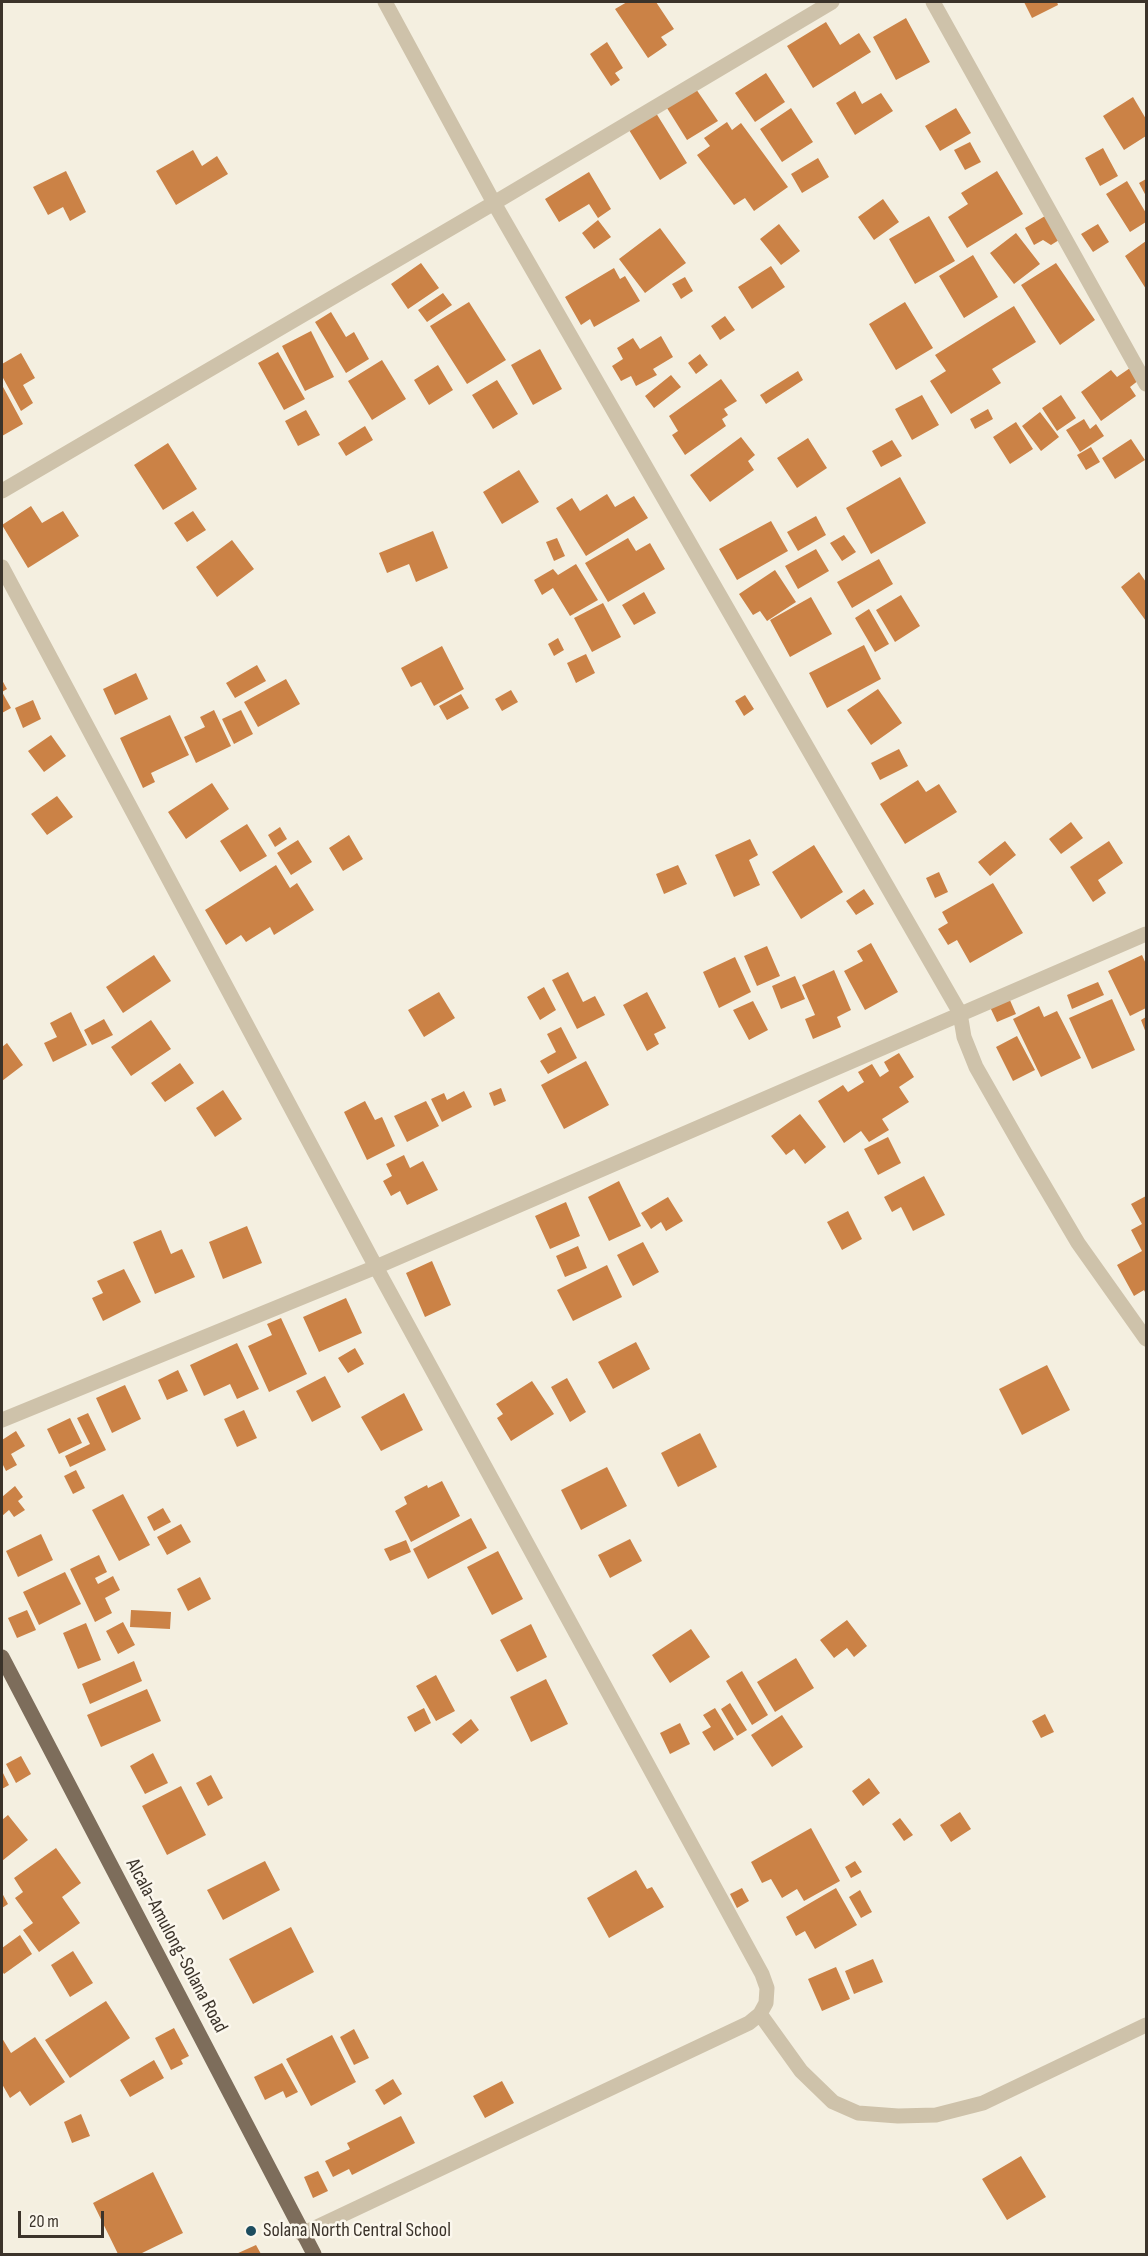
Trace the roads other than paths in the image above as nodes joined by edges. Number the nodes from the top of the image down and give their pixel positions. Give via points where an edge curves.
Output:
1 (386, 2) edge
2 (832, 2) edge
3 (933, 2) edge
4 (494, 203) junction
5 (1146, 384) edge
6 (2, 491) edge
7 (2, 567) edge
8 (1146, 934) edge
9 (960, 1013) junction
10 (376, 1267) junction
11 (1146, 1339) edge
12 (2, 1420) edge
13 (2, 1657) edge
14 (760, 2014) junction
15 (1146, 2025) edge
16 (302, 2234) junction
17 (314, 2254) edge

1 - 4 street
2 - 4 street
3 - 5 street
4 - 6 street
4 - 9 street
7 - 10 street
8 - 9 street
9 - 10 street
9 - 11 street via 976,1067 1025,1153 1078,1243
10 - 12 street
10 - 14 street via 762,1974 767,1988
13 - 16 main road, Alcala-Amulong-Solana Road
14 - 15 street via 801,2071 833,2102 858,2113 898,2116 936,2115 984,2103
14 - 16 street via 706,2045
16 - 17 main road, Alcala-Amulong-Solana Road

